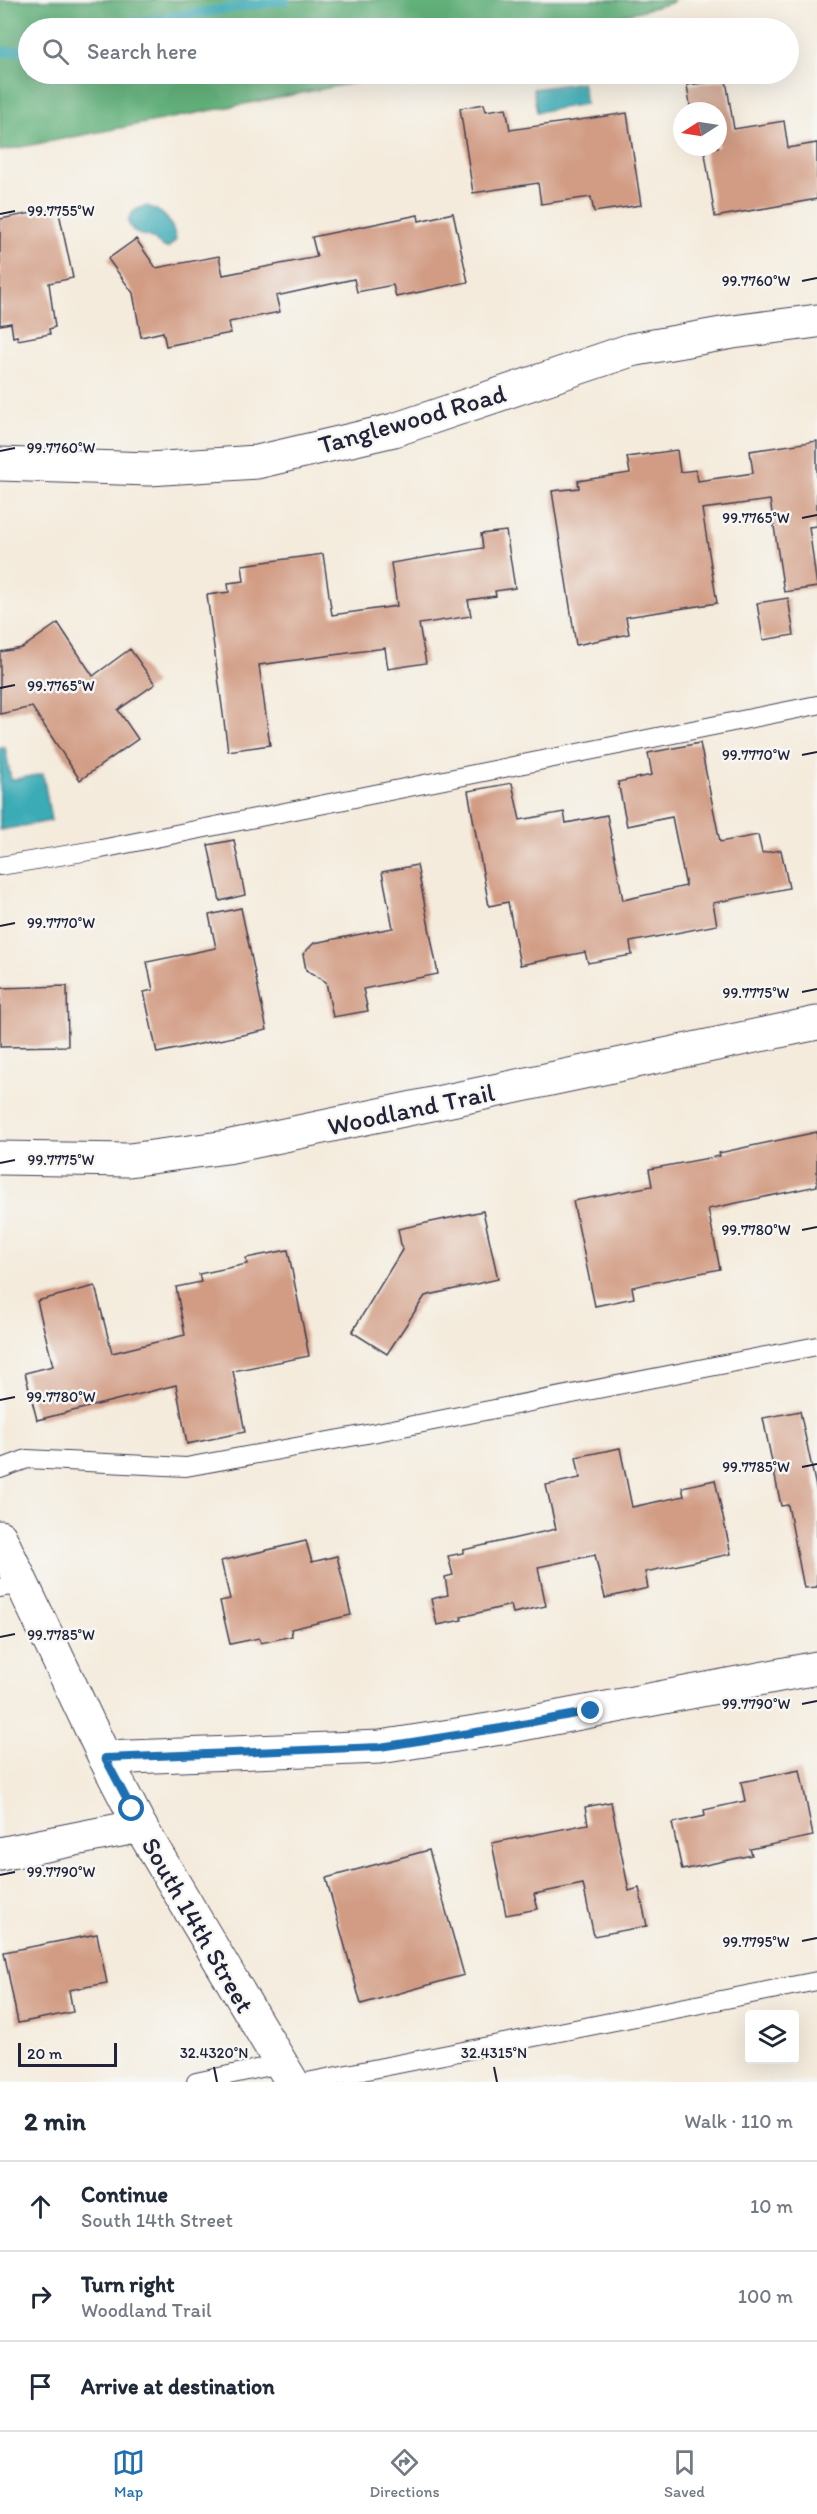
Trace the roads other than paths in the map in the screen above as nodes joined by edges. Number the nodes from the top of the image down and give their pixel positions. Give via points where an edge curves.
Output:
1 (817, 321) edge
2 (0, 464) edge
3 (817, 705) edge
4 (0, 866) edge
5 (817, 1023) edge
6 (0, 1158) edge
7 (817, 1346) edge
8 (0, 1469) edge
9 (0, 1537) edge
10 (10, 1586) edge
11 (817, 1668) edge
12 (105, 1758) junction
13 (141, 1826) junction
14 (0, 1854) edge
15 (817, 1981) edge
16 (286, 2073) edge
17 (196, 2082) edge
18 (307, 2082) edge

1 - 2 street, Tanglewood Road via 631,350 394,430 257,462 149,469
3 - 4 lane
5 - 6 street, Woodland Trail via 227,1147 129,1160
7 - 8 lane via 186,1467 27,1459
9 - 10 street, South 14th Street
10 - 12 street, South 14th Street
11 - 12 street via 380,1747
12 - 13 street, South 14th Street
13 - 14 street
13 - 16 street, South 14th Street
15 - 18 lane
16 - 17 lane

